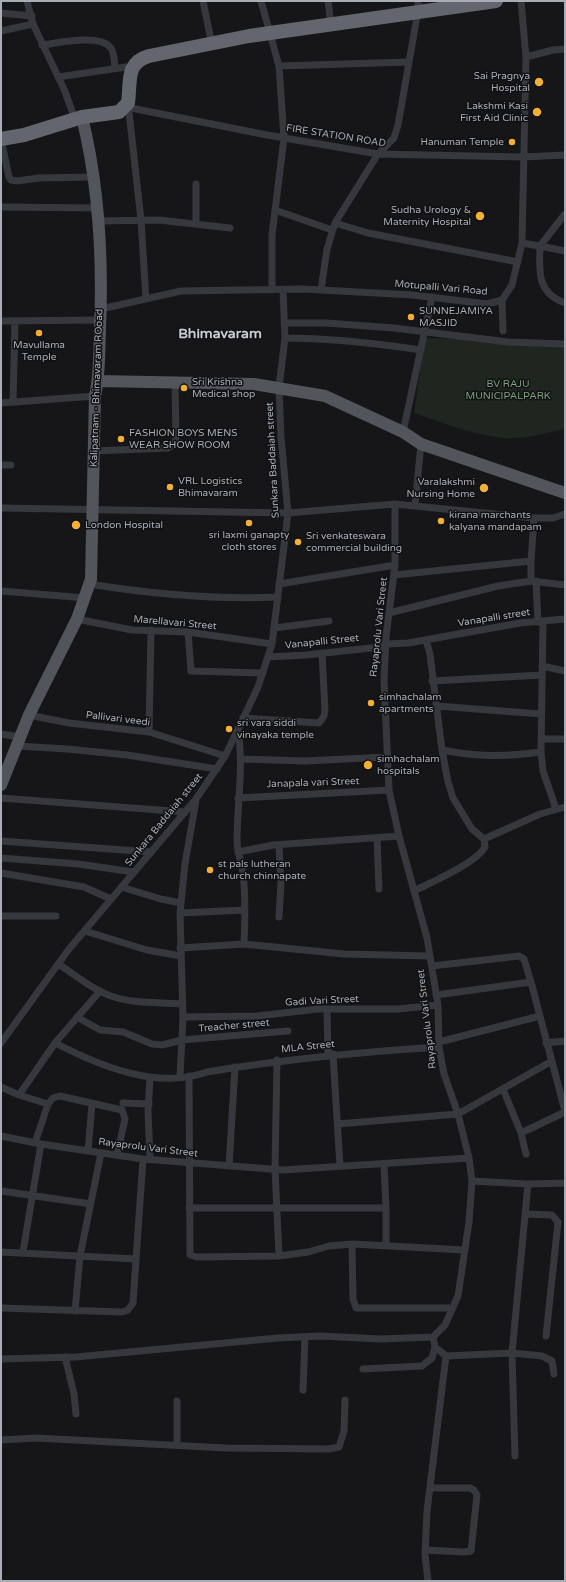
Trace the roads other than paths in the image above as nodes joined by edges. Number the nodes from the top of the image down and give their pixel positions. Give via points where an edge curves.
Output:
1 (27, 1) edge
2 (203, 1) edge
3 (261, 1) edge
4 (328, 1) edge
5 (496, 1) edge
6 (521, 1) edge
7 (418, 6) edge
8 (1, 13) edge
9 (32, 16) junction
10 (33, 24) junction
11 (331, 24) junction
12 (1, 31) edge
13 (270, 33) junction
14 (42, 45) junction
15 (212, 45) junction
16 (565, 49) edge
17 (526, 57) junction
18 (409, 62) junction
19 (279, 66) junction
20 (115, 68) junction
21 (130, 73) junction
22 (58, 77) junction
23 (130, 110) junction
24 (80, 119) junction
25 (284, 138) junction
26 (1, 142) edge
27 (378, 154) junction
28 (565, 156) edge
29 (523, 157) junction
30 (93, 178) junction
31 (196, 184) dead end
32 (1, 207) edge
33 (98, 208) junction
34 (275, 210) junction
35 (565, 214) edge
36 (99, 220) junction
37 (141, 220) junction
38 (336, 222) junction
39 (196, 223) junction
40 (230, 228) dead end
41 (332, 230) junction
42 (522, 243) junction
43 (540, 246) junction
44 (565, 251) edge
45 (518, 262) junction
46 (272, 290) junction
47 (283, 290) junction
48 (321, 290) junction
49 (432, 297) junction
50 (146, 299) junction
51 (502, 300) junction
52 (565, 303) edge
53 (101, 315) junction
54 (1, 321) edge
55 (16, 321) junction
56 (284, 323) junction
57 (503, 331) dead end
58 (424, 333) junction
59 (285, 338) junction
60 (565, 344) edge
61 (421, 350) junction
62 (98, 381) junction
63 (175, 383) junction
64 (280, 387) junction
65 (95, 396) junction
66 (13, 402) junction
67 (1, 403) edge
68 (403, 432) junction
69 (421, 444) junction
70 (94, 451) junction
71 (1, 465) edge
72 (11, 465) dead end
73 (565, 493) edge
74 (395, 504) junction
75 (415, 505) junction
76 (1, 508) edge
77 (93, 511) junction
78 (288, 513) junction
79 (565, 514) edge
80 (534, 518) junction
81 (531, 561) junction
82 (395, 564) junction
83 (394, 575) junction
84 (534, 581) junction
85 (90, 584) junction
86 (279, 584) junction
87 (565, 585) edge
88 (1, 591) edge
89 (278, 597) junction
90 (86, 598) junction
91 (389, 613) junction
92 (77, 619) junction
93 (565, 619) edge
94 (329, 621) dead end
95 (541, 622) junction
96 (274, 628) junction
97 (151, 630) junction
98 (188, 632) junction
99 (426, 640) junction
100 (272, 644) junction
101 (387, 644) junction
102 (322, 653) junction
103 (268, 657) junction
104 (542, 666) junction
105 (565, 671) edge
106 (263, 673) junction
107 (542, 675) junction
108 (432, 682) junction
109 (436, 706) junction
110 (541, 714) junction
111 (29, 715) junction
112 (243, 718) junction
113 (238, 730) junction
114 (148, 732) junction
115 (1, 734) edge
116 (542, 739) junction
117 (565, 739) edge
118 (19, 742) junction
119 (442, 750) junction
120 (541, 752) junction
121 (225, 756) junction
122 (387, 757) junction
123 (241, 759) junction
124 (217, 769) junction
125 (1, 785) edge
126 (389, 790) junction
127 (1, 798) edge
128 (238, 798) junction
129 (196, 799) junction
130 (565, 807) edge
131 (556, 809) junction
132 (185, 812) junction
133 (399, 836) junction
134 (377, 838) junction
135 (484, 839) junction
136 (1, 841) edge
137 (279, 845) junction
138 (151, 852) junction
139 (238, 852) junction
140 (1, 858) edge
141 (134, 872) junction
142 (1, 873) edge
143 (121, 887) junction
144 (379, 889) dead end
145 (414, 891) junction
146 (112, 899) junction
147 (181, 903) junction
148 (245, 910) junction
149 (180, 914) junction
150 (1, 916) edge
151 (56, 916) dead end
152 (279, 917) dead end
153 (85, 931) junction
154 (244, 944) junction
155 (180, 948) junction
156 (181, 956) junction
157 (430, 956) junction
158 (58, 964) junction
159 (432, 966) junction
160 (531, 982) junction
161 (100, 991) junction
162 (436, 995) junction
163 (182, 1004) junction
164 (438, 1005) junction
165 (327, 1010) junction
166 (540, 1016) junction
167 (77, 1017) junction
168 (183, 1017) junction
169 (288, 1031) dead end
170 (182, 1040) junction
171 (565, 1041) edge
172 (55, 1043) junction
173 (546, 1043) junction
174 (1, 1044) edge
175 (439, 1045) junction
176 (330, 1055) junction
177 (277, 1060) junction
178 (552, 1061) junction
179 (235, 1067) junction
180 (189, 1076) junction
181 (180, 1077) junction
182 (150, 1078) junction
183 (1, 1087) edge
184 (503, 1089) junction
185 (19, 1095) junction
186 (123, 1103) dead end
187 (48, 1104) junction
188 (92, 1104) junction
189 (149, 1104) junction
190 (565, 1111) edge
191 (458, 1114) junction
192 (338, 1124) junction
193 (521, 1133) junction
194 (1, 1136) edge
195 (38, 1144) junction
196 (88, 1151) junction
197 (101, 1153) junction
198 (526, 1154) dead end
199 (117, 1155) junction
200 (469, 1158) junction
201 (147, 1159) junction
202 (188, 1163) junction
203 (384, 1164) junction
204 (229, 1166) junction
205 (340, 1166) junction
206 (275, 1169) junction
207 (472, 1181) junction
208 (565, 1183) edge
209 (528, 1184) junction
210 (1, 1191) edge
211 (32, 1196) junction
212 (91, 1204) junction
213 (189, 1208) junction
214 (386, 1208) junction
215 (277, 1209) junction
216 (525, 1214) junction
217 (352, 1244) junction
218 (386, 1244) junction
219 (464, 1250) junction
220 (1, 1252) edge
221 (23, 1252) junction
222 (80, 1256) junction
223 (280, 1256) junction
224 (136, 1259) junction
225 (1, 1308) edge
226 (452, 1308) junction
227 (75, 1311) junction
228 (546, 1336) dead end
229 (305, 1337) junction
230 (433, 1337) junction
231 (435, 1347) junction
232 (512, 1353) junction
233 (446, 1356) junction
234 (65, 1357) junction
235 (1, 1359) edge
236 (363, 1369) dead end
237 (554, 1374) dead end
238 (304, 1390) dead end
239 (345, 1400) dead end
240 (177, 1401) dead end
241 (76, 1414) dead end
242 (1, 1440) edge
243 (177, 1445) junction
244 (515, 1456) dead end
245 (430, 1488) junction
246 (425, 1550) junction
247 (428, 1581) edge

1 - 9 street
2 - 15 street
3 - 13 street
4 - 11 street
5 - 7 highway
6 - 17 street, Motupalli Vari Road
7 - 11 highway
7 - 18 street
8 - 9 street
9 - 10 street
10 - 12 street
10 - 14 street
11 - 13 highway
13 - 15 highway
13 - 19 street
14 - 20 street via 83,40 102,42 110,46
14 - 22 street
15 - 21 highway via 140,58 134,63
16 - 17 street
17 - 29 street, Motupalli Vari Road
18 - 19 street
18 - 27 street via 394,138
19 - 25 street
20 - 21 street
20 - 22 street
21 - 23 highway via 134,96
21 - 24 highway via 128,102 123,108 111,114
22 - 24 street
23 - 24 highway via 106,120
23 - 25 street, FIRE STATION ROAD
23 - 37 street
24 - 26 highway
24 - 30 main road, Kalipatnam - Bhimavaram ROoad
25 - 27 street, FIRE STATION ROAD
25 - 34 street
26 - 30 street via 11,180 17,182 39,178
27 - 29 street, FIRE STATION ROAD
27 - 38 street
28 - 29 street, FIRE STATION ROAD
29 - 42 street, Motupalli Vari Road
30 - 33 main road, Kalipatnam - Bhimavaram ROoad
31 - 39 street
32 - 33 street
33 - 36 main road, Kalipatnam - Bhimavaram ROoad
34 - 41 street
34 - 46 street via 272,235
35 - 43 street
36 - 37 street
36 - 53 main road, Kalipatnam - Bhimavaram ROoad
37 - 39 street
37 - 50 street
38 - 41 street
38 - 45 street via 368,233
39 - 40 street
41 - 48 street
42 - 43 street
42 - 45 street, Motupalli Vari Road
43 - 44 street
43 - 52 street via 543,287 547,294
45 - 51 street, Motupalli Vari Road via 512,285
46 - 47 street, Motupalli Vari Road
46 - 50 street, Motupalli Vari Road via 181,291
47 - 48 street, Motupalli Vari Road
47 - 56 street, Sunkara Baddaiah street
48 - 49 street, Motupalli Vari Road
49 - 51 street, Motupalli Vari Road via 486,304
49 - 58 street
50 - 53 street, Motupalli Vari Road
51 - 57 street
53 - 55 street, Motupalli Vari Road
53 - 62 main road, Kalipatnam - Bhimavaram ROoad
54 - 55 street, Motupalli Vari Road
55 - 66 street
56 - 58 street via 326,323
56 - 59 street, Sunkara Baddaiah street
58 - 60 street via 508,342
58 - 61 street
59 - 61 street via 359,340
59 - 64 street, Sunkara Baddaiah street
61 - 68 street
62 - 63 main road
62 - 65 main road, Kalipatnam - Bhimavaram ROoad
63 - 64 main road via 254,384
63 - 70 street via 174,444 168,448
64 - 68 main road via 325,396
64 - 78 street, Sunkara Baddaiah street via 281,437
65 - 66 street
65 - 70 main road, Kalipatnam - Bhimavaram ROoad
66 - 67 street
68 - 69 main road
69 - 73 main road
69 - 75 street
70 - 77 main road, Kalipatnam - Bhimavaram ROoad
71 - 72 street
74 - 75 street
74 - 78 street
74 - 82 street, Rayaprolu Vari Street
75 - 80 street
76 - 77 street
77 - 78 street
77 - 85 main road, Kalipatnam - Bhimavaram ROoad
78 - 86 street, Sunkara Baddaiah street
79 - 80 street via 553,518
80 - 81 street
81 - 83 street
81 - 84 street
82 - 83 street, Rayaprolu Vari Street
82 - 86 street
83 - 91 street, Rayaprolu Vari Street
84 - 87 street
84 - 91 street via 498,586
84 - 95 street
85 - 89 street via 137,592 185,596 238,599
85 - 90 main road, Kalipatnam - Bhimavaram ROoad
86 - 89 street, Sunkara Baddaiah street
88 - 90 street
89 - 96 street, Sunkara Baddaiah street
90 - 92 main road, Kalipatnam - Bhimavaram ROoad
91 - 101 street, Rayaprolu Vari Street
92 - 97 street, Marellavari Street via 132,630
92 - 111 main road, Kalipatnam - Bhimavaram ROoad
93 - 95 street, Vanapalli street
94 - 96 street
95 - 99 street, Vanapalli street
95 - 104 street
96 - 100 street, Sunkara Baddaiah street
97 - 98 street, Marellavari Street
97 - 114 street
98 - 100 street, Marellavari Street
98 - 106 street via 191,671
99 - 101 street, Vanapalli Street
99 - 108 street
100 - 103 street, Sunkara Baddaiah street
101 - 102 street, Vanapalli Street
101 - 122 street, Rayaprolu Vari Street via 384,681
102 - 103 street, Vanapalli Street
102 - 112 street via 325,710 319,723
103 - 106 street, Sunkara Baddaiah street
104 - 105 street
104 - 107 street
106 - 112 street, Sunkara Baddaiah street
107 - 108 street
107 - 110 street
108 - 109 street
109 - 110 street
109 - 119 street
110 - 116 street
111 - 114 street, Pallivari veedi via 69,723
111 - 118 main road, Kalipatnam - Bhimavaram ROoad
112 - 113 street, Sunkara Baddaiah street
113 - 121 street, Sunkara Baddaiah street
113 - 123 street
114 - 121 street, Pallivari veedi
115 - 118 street
116 - 117 street
116 - 120 street
118 - 124 street
118 - 125 main road, Kalipatnam - Bhimavaram ROoad
119 - 120 street via 476,756 516,756
119 - 135 street via 453,798 472,829
120 - 131 street via 543,771
121 - 124 street, Sunkara Baddaiah street
122 - 123 street via 305,761
122 - 126 street, Rayaprolu Vari Street
123 - 128 street
124 - 129 street, Sunkara Baddaiah street
126 - 128 street, Janapala vari Street
126 - 133 street, Rayaprolu Vari Street
127 - 132 street
128 - 139 street
129 - 132 street, Sunkara Baddaiah street
129 - 147 street
130 - 131 street
131 - 135 street
132 - 138 street, Sunkara Baddaiah street
133 - 134 street
133 - 145 street, Rayaprolu Vari Street
134 - 137 street
134 - 144 street
135 - 145 street via 485,847 481,854
136 - 138 street
137 - 139 street
137 - 152 street
138 - 141 street, Sunkara Baddaiah street
139 - 148 street via 243,873
140 - 141 street via 78,864
141 - 143 street, Sunkara Baddaiah street
142 - 146 street via 84,887
143 - 146 street, Sunkara Baddaiah street
143 - 147 street
145 - 157 street, Rayaprolu Vari Street
146 - 153 street, Sunkara Baddaiah street
147 - 149 street
148 - 149 street
148 - 154 street
149 - 155 street
150 - 151 street
153 - 156 street via 147,950
153 - 158 street, Sunkara Baddaiah street
154 - 155 street
154 - 157 street via 344,954
155 - 156 street
156 - 163 street
157 - 159 street, Rayaprolu Vari Street
158 - 161 street
158 - 174 street, Sunkara Baddaiah street
159 - 160 street via 519,956 524,959
159 - 162 street, Rayaprolu Vari Street
160 - 162 street
160 - 166 street
161 - 163 street via 114,997 136,1001
161 - 167 street
162 - 164 street, Rayaprolu Vari Street
163 - 168 street
164 - 165 street, Gadi Vari Street via 398,1009
164 - 175 street, Rayaprolu Vari Street
165 - 168 street, Gadi Vari Street via 257,1016
165 - 176 street
166 - 173 street
166 - 175 street, MLA Street
167 - 170 street, Treacher street via 100,1030 123,1032 152,1044 162,1045
167 - 172 street
168 - 170 street
169 - 170 street, Treacher street
170 - 181 street
171 - 173 street
172 - 182 street, MLA Street via 118,1070
172 - 185 street
173 - 178 street
175 - 176 street, MLA Street
175 - 191 street, Rayaprolu Vari Street via 444,1074
176 - 177 street, MLA Street
176 - 192 street
177 - 179 street, MLA Street
177 - 206 street
178 - 184 street
178 - 190 street
179 - 180 street, MLA Street
179 - 204 street
180 - 181 street, MLA Street
180 - 202 street
181 - 182 street, MLA Street
182 - 189 street
183 - 185 street
184 - 191 street
184 - 193 street
185 - 187 street
186 - 189 street
187 - 188 street via 53,1098 60,1096
187 - 195 street
188 - 196 street
188 - 199 street via 122,1110 124,1113
189 - 201 street
190 - 193 street
191 - 192 street
191 - 200 street, Rayaprolu Vari Street
192 - 205 street
193 - 198 street
194 - 195 street, Rayaprolu Vari Street
195 - 196 street, Rayaprolu Vari Street
195 - 211 street
196 - 197 street, Rayaprolu Vari Street
197 - 199 street, Rayaprolu Vari Street
197 - 212 street
199 - 201 street, Rayaprolu Vari Street
200 - 203 street, Rayaprolu Vari Street
200 - 207 street
201 - 202 street, Rayaprolu Vari Street
201 - 224 street
202 - 204 street, Rayaprolu Vari Street
202 - 213 street
203 - 205 street, Rayaprolu Vari Street
203 - 214 street
204 - 206 street, Rayaprolu Vari Street
205 - 206 street, Rayaprolu Vari Street
206 - 215 street
207 - 209 street
207 - 219 street
208 - 209 street
209 - 216 street
210 - 211 street
211 - 212 street
211 - 221 street
212 - 222 street
213 - 215 street
213 - 223 street via 190,1255
214 - 215 street
214 - 218 street
215 - 223 street
216 - 228 street via 552,1215 558,1222
216 - 232 street
217 - 218 street
217 - 223 street
217 - 226 street via 353,1299 356,1308
218 - 219 street
219 - 226 street via 458,1296
220 - 221 street
221 - 222 street
222 - 224 street
222 - 227 street
224 - 227 street via 133,1303 128,1310
225 - 227 street
226 - 230 street via 445,1325
229 - 230 street
229 - 234 street
229 - 238 street
230 - 231 street
231 - 233 street
231 - 236 street via 432,1358 422,1366
232 - 233 street
232 - 237 street via 547,1358 552,1361
232 - 244 street
233 - 245 street
234 - 235 street
234 - 241 street
239 - 243 street via 344,1431 339,1447 284,1449
240 - 243 street
242 - 243 street via 36,1438
245 - 246 street via 426,1511
245 - 246 street via 470,1488 477,1495 471,1551
246 - 247 street

